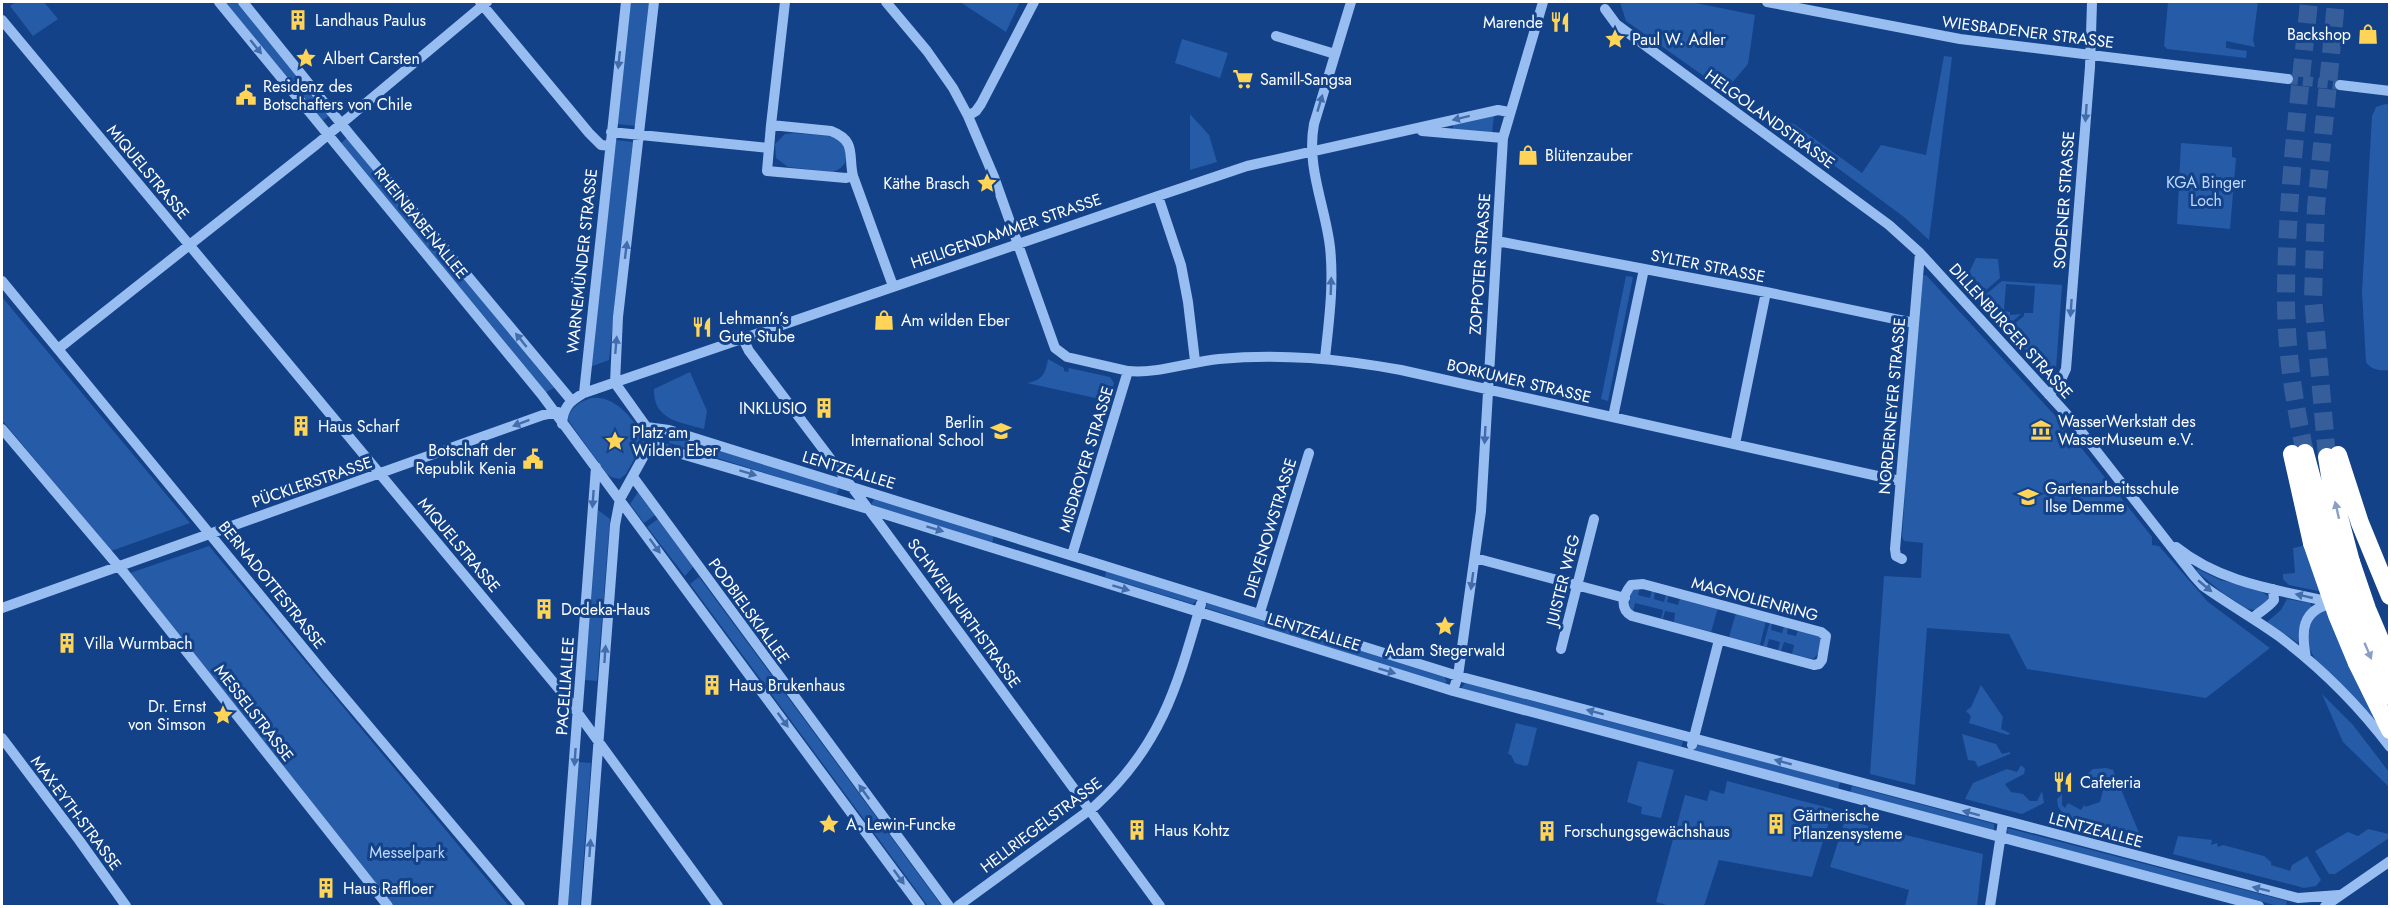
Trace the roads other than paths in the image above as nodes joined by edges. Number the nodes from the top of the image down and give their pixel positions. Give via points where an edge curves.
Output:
1 (219, 2) edge
2 (243, 2) edge
3 (626, 2) edge
4 (654, 2) edge
5 (785, 2) edge
6 (886, 2) edge
7 (1034, 2) edge
8 (1351, 2) edge
9 (1543, 2) edge
10 (1767, 2) edge
11 (2092, 2) edge
12 (483, 3) edge
13 (1605, 9) dead end
14 (2, 20) edge
15 (1276, 36) dead end
16 (1335, 54) junction
17 (2090, 55) junction
18 (2288, 79) tunnel mouth
19 (2340, 85) tunnel mouth
20 (2390, 91) edge
21 (1509, 112) junction
22 (968, 116) junction
23 (342, 124) junction
24 (771, 125) junction
25 (1413, 130) junction
26 (611, 132) junction
27 (329, 134) junction
28 (639, 135) junction
29 (1503, 138) junction
30 (610, 146) junction
31 (769, 148) junction
32 (1312, 152) junction
33 (853, 176) junction
34 (1158, 195) junction
35 (1497, 241) junction
36 (1018, 242) junction
37 (189, 244) junction
38 (1920, 253) junction
39 (1644, 269) junction
40 (2, 281) edge
41 (893, 286) junction
42 (1766, 292) junction
43 (1914, 323) junction
44 (743, 339) junction
45 (58, 349) junction
46 (1325, 358) junction
47 (1195, 361) junction
48 (1128, 371) junction
49 (615, 383) junction
50 (1487, 389) junction
51 (584, 393) junction
52 (2049, 395) junction
53 (571, 400) junction
54 (559, 411) junction
55 (1613, 417) junction
56 (646, 427) junction
57 (2, 429) edge
58 (1735, 444) junction
59 (651, 445) junction
60 (1309, 453) dead end
61 (596, 467) junction
62 (381, 474) junction
63 (633, 477) junction
64 (1900, 481) junction
65 (850, 487) junction
66 (620, 499) junction
67 (868, 509) junction
68 (1594, 519) dead end
69 (210, 534) junction
70 (2169, 541) junction
71 (1042, 546) junction
72 (1072, 555) junction
73 (1475, 558) junction
74 (1902, 559) dead end
75 (2342, 559) junction
76 (1037, 561) junction
77 (1103, 565) junction
78 (118, 566) junction
79 (699, 568) junction
80 (1098, 581) junction
81 (681, 582) junction
82 (1577, 586) junction
83 (2273, 589) junction
84 (1203, 595) junction
85 (2390, 596) edge
86 (1625, 598) junction
87 (2335, 603) junction
88 (2, 608) edge
89 (1199, 611) junction
90 (1260, 612) junction
91 (2253, 618) junction
92 (2390, 639) edge
93 (1719, 640) junction
94 (1561, 649) dead end
95 (2306, 658) junction
96 (2390, 663) edge
97 (1458, 676) junction
98 (1453, 691) junction
99 (2390, 696) edge
100 (578, 712) junction
101 (2390, 730) edge
102 (2, 738) edge
103 (597, 738) junction
104 (1694, 739) junction
105 (2390, 747) edge
106 (1690, 754) junction
107 (1846, 779) junction
108 (1842, 795) junction
109 (1089, 811) junction
110 (2003, 821) junction
111 (2000, 837) junction
112 (2390, 861) edge
113 (2339, 895) junction
114 (2304, 903) edge
115 (126, 906) edge
116 (388, 906) edge
117 (520, 906) edge
118 (563, 906) edge
119 (586, 906) edge
120 (718, 906) edge
121 (920, 906) edge
122 (949, 906) edge
123 (958, 906) edge
124 (1160, 906) edge
125 (1990, 906) edge
126 (2259, 906) edge
127 (2325, 906) edge

1 -> 27 street, RHEINBABENALLEE
2 - 23 street, RHEINBABENALLEE
3 -> 26 street, WARNEMÜNDER STRASSE
4 - 28 street
5 - 24 street
6 - 22 street, MISDROYER STRASSE via 927,51
7 - 22 street via 981,104
8 - 16 street
9 - 21 street, ZOPPOTER STRASSE
10 - 17 street, WIESBADENER STRASSE via 1944,37
11 - 17 street, SODENER STRASSE
12 - 23 street
12 - 30 street via 589,133 601,145
13 - 38 street, HELGOLANDSTRASSE via 1616,24 1889,225
14 - 37 street, MIQUELSTRASSE
15 - 16 street
32 -> 16 street via 1314,124
17 - 18 street, WIESBADENER STRASSE
17 -> 52 street, SODENER STRASSE via 2066,369
19 - 20 street
21 -> 25 street, HEILIGENDAMMER STRASSE via 1498,110
21 - 29 street, ZOPPOTER STRASSE
22 - 36 street, MISDROYER STRASSE via 984,148
23 - 27 street
53 -> 23 street, RHEINBABENALLEE
24 - 31 street
24 - 33 street via 840,135 850,145
25 - 29 street, HEILIGENDAMMER STRASSE
25 - 32 street, HEILIGENDAMMER STRASSE
26 - 28 street
26 - 30 street, WARNEMÜNDER STRASSE
27 - 37 street
27 - 54 street, RHEINBABENALLEE
28 - 31 street
49 -> 28 street via 618,317
29 - 35 street, ZOPPOTER STRASSE
30 - 51 street, WARNEMÜNDER STRASSE
31 - 33 street via 767,171
32 - 34 street, HEILIGENDAMMER STRASSE via 1246,166
46 -> 32 street via 1331,259
33 - 41 street
34 - 36 street, HEILIGENDAMMER STRASSE
34 - 47 street via 1180,265
35 - 39 street, SYLTER STRASSE
35 - 50 street, ZOPPOTER STRASSE
36 - 41 street, HEILIGENDAMMER STRASSE
36 - 48 street, MISDROYER STRASSE via 1059,353
37 - 45 street
37 - 62 street, MIQUELSTRASSE
38 - 43 street, NORDERNEYER STRASSE
38 - 52 street, DILLENBURGER STRASSE
39 - 42 street, SYLTER STRASSE
39 - 55 street
40 - 45 street, BERNADOTTESTRASSE
41 - 44 street, HEILIGENDAMMER STRASSE
42 - 43 street, SYLTER STRASSE
42 - 58 street
43 - 64 street, NORDERNEYER STRASSE
44 - 49 street, HEILIGENDAMMER STRASSE
44 - 65 street, SCHWEINFURTHSTRASSE
45 - 69 street, BERNADOTTESTRASSE
46 - 47 street, BORKUMER STRASSE via 1265,356
46 - 50 street, BORKUMER STRASSE
47 - 48 street, BORKUMER STRASSE
48 - 72 street, MISDROYER STRASSE
49 - 51 street
49 - 56 street
50 - 55 street, BORKUMER STRASSE
50 -> 73 street, ZOPPOTER STRASSE
51 - 53 street
52 - 70 street, DILLENBURGER STRASSE
53 - 54 street
54 - 61 street via 562,424
54 -> 62 street, PÜCKLERSTRASSE
55 - 58 street, BORKUMER STRASSE
56 - 59 street via 652,437
56 - 65 street, LENTZEALLEE via 669,430
57 - 78 street, MESSELSTRASSE
58 - 64 street, BORKUMER STRASSE
59 - 63 street
59 -> 67 street, LENTZEALLEE
60 - 90 street, DIEVENOWSTRASSE
61 - 66 street
61 -> 100 street, PACELLIALLEE
62 - 69 street, PÜCKLERSTRASSE
62 - 100 street, MIQUELSTRASSE
63 - 66 street
63 - 79 street, PODBIELSKIALLEE
64 - 74 street, NORDERNEYER STRASSE via 1895,549 1896,556
65 - 67 street, SCHWEINFURTHSTRASSE
65 - 71 street, LENTZEALLEE
66 -> 81 street
103 -> 66 street
67 -> 76 street, LENTZEALLEE
67 - 109 street, SCHWEINFURTHSTRASSE
68 - 82 street, JUISTER WEG
69 - 78 street, PÜCKLERSTRASSE
69 - 117 street, BERNADOTTESTRASSE
70 - 83 street, DILLENBURGER STRASSE via 2217,573
70 -> 91 street, DILLENBURGER STRASSE via 2204,586
71 - 72 street, LENTZEALLEE
71 - 76 street
72 - 77 street, LENTZEALLEE
73 - 82 street
73 -> 97 street, ZOPPOTER STRASSE
75 -> 85 highway via 2332,456
75 - 96 highway, bridge
75 -> 99 highway, bridge via 2362,636
75 - 101 highway, bridge via 2299,453 2298,487 2312,543 2357,663
76 - 80 street, LENTZEALLEE
77 - 80 street
77 - 84 street, LENTZEALLEE
78 - 88 street, PÜCKLERSTRASSE
78 - 116 street, MESSELSTRASSE
79 - 81 street
122 -> 79 street, PODBIELSKIALLEE
80 -> 89 street, LENTZEALLEE
81 -> 121 street
82 - 86 street
82 - 94 street, JUISTER WEG
87 -> 83 street, DILLENBURGER STRASSE
83 - 91 street via 2274,600
84 - 89 street, HELLRIEGELSTRASSE
84 - 90 street, LENTZEALLEE
86 - 93 street, MAGNOLIENRING via 1623,608 1632,616
86 - 93 street, MAGNOLIENRING via 1632,585 1643,584 1826,636 1822,660 1814,665
87 - 92 street, DILLENBURGER STRASSE via 2368,618
87 - 95 street via 2322,605 2307,618 2303,629
89 -> 98 street, LENTZEALLEE
89 - 109 street, HELLRIEGELSTRASSE via 1176,687 1154,734 1116,787
90 - 97 street, LENTZEALLEE
91 - 95 street, DILLENBURGER STRASSE
93 - 104 street
95 - 105 street, DILLENBURGER STRASSE via 2343,692
97 - 98 street
104 -> 97 street, LENTZEALLEE
98 - 106 street, LENTZEALLEE
100 - 103 street, MIQUELSTRASSE
100 -> 118 street, PACELLIALLEE
102 - 115 street, MAX-EYTH-STRASSE
119 -> 103 street
103 - 120 street, MIQUELSTRASSE
104 - 106 street
107 -> 104 street, LENTZEALLEE
106 - 108 street, LENTZEALLEE
107 - 108 street
110 -> 107 street, LENTZEALLEE
108 - 111 street, LENTZEALLEE
109 - 123 street, HELLRIEGELSTRASSE
109 - 124 street, SCHWEINFURTHSTRASSE
110 - 111 street
114 -> 110 street, LENTZEALLEE
111 - 125 street
111 - 126 street, LENTZEALLEE
112 - 113 street, LENTZEALLEE
113 - 114 street, LENTZEALLEE
113 - 127 street, LENTZEALLEE

